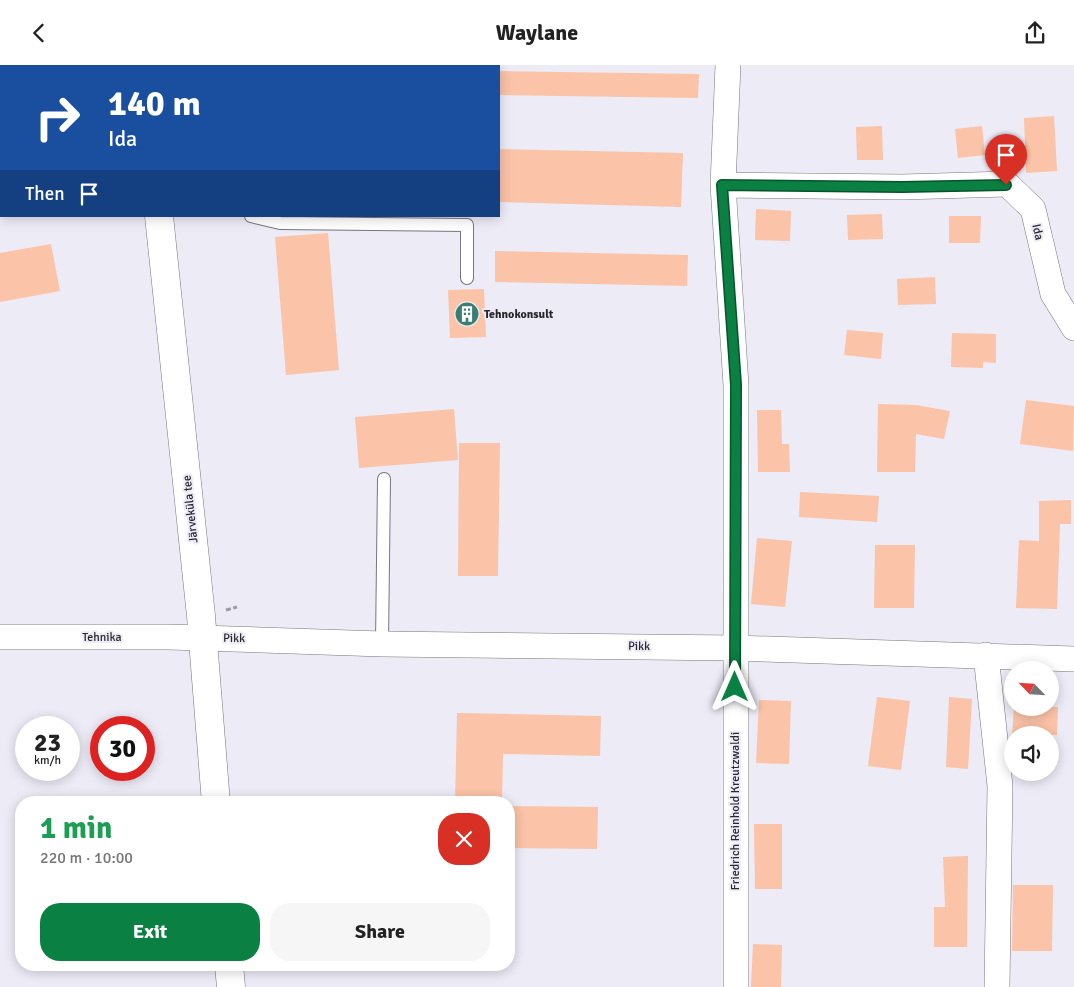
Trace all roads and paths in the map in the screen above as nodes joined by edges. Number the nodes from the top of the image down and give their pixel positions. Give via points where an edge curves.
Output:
1 (728, 65) edge
2 (722, 185) junction
3 (159, 217) edge
4 (255, 217) edge
5 (467, 278) dead end
6 (1074, 328) edge
7 (384, 479) dead end
8 (0, 637) edge
9 (203, 638) junction
10 (382, 643) junction
11 (735, 647) junction
12 (986, 655) junction
13 (1074, 659) edge
14 (215, 796) edge
15 (230, 971) edge
16 (231, 987) edge
17 (736, 987) edge
18 (997, 987) edge

1 - 2 street, Friedrich Reinhold Kreutzwaldi
2 - 6 street, Ida via 1006,185 1033,209 1053,294
2 - 11 street, Friedrich Reinhold Kreutzwaldi via 736,385
3 - 9 main road, Järveküla tee
4 - 5 lane via 280,223 467,225
7 - 10 lane
8 - 9 street, Tehnika
9 - 10 street, Pikk
9 - 14 main road, Järveküla tee
10 - 11 street, Pikk
11 - 12 street, Pikk
11 - 17 street, Friedrich Reinhold Kreutzwaldi
12 - 13 street, Pikk
12 - 18 street via 1000,786
15 - 16 main road

